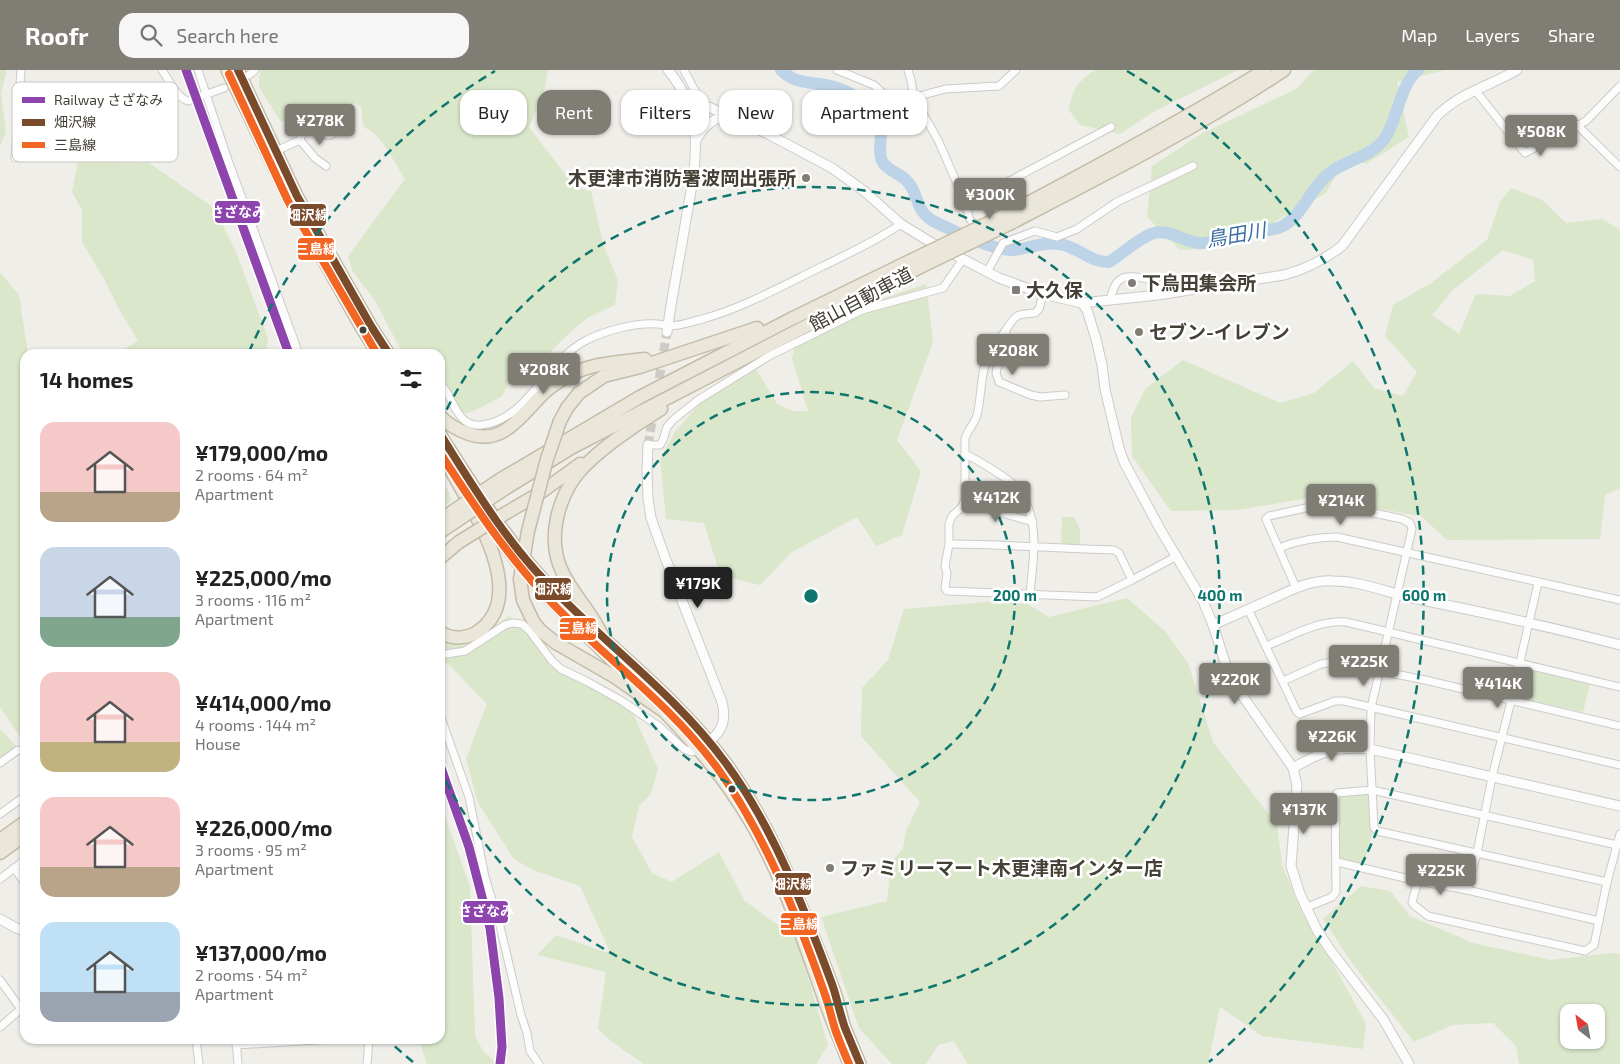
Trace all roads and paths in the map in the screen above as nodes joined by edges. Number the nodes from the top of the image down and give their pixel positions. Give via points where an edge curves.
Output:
1 (162, 70) edge
2 (198, 70) edge
3 (228, 70) edge
4 (238, 70) edge
5 (668, 70) edge
6 (684, 70) edge
7 (837, 70) edge
8 (908, 70) edge
9 (1016, 70) edge
10 (1265, 70) edge
11 (1284, 70) edge
12 (1517, 70) edge
13 (170, 82) edge
14 (1620, 86) edge
15 (224, 88) dead end
16 (683, 90) edge
17 (695, 90) edge
18 (879, 90) edge
19 (913, 90) edge
20 (1475, 90) junction
21 (178, 93) edge
22 (207, 94) junction
23 (927, 94) edge
24 (719, 117) edge
25 (927, 121) edge
26 (1577, 126) junction
27 (1111, 127) dead end
28 (330, 135) dead end
29 (695, 135) edge
30 (767, 135) edge
31 (300, 140) junction
32 (696, 140) junction
33 (276, 152) junction
34 (326, 166) dead end
35 (1193, 166) dead end
36 (1620, 167) edge
37 (966, 204) junction
38 (1008, 219) junction
39 (901, 224) junction
40 (1009, 240) junction
41 (963, 259) junction
42 (914, 265) junction
43 (896, 268) junction
44 (987, 272) junction
45 (1043, 294) junction
46 (1158, 294) junction
47 (1110, 300) junction
48 (1082, 303) junction
49 (668, 329) junction
50 (1006, 330) junction
51 (699, 348) junction
52 (296, 349) edge
53 (375, 349) edge
54 (386, 349) edge
55 (757, 350) junction
56 (445, 390) edge
57 (1065, 395) dead end
58 (445, 420) edge
59 (621, 436) junction
60 (445, 442) edge
61 (648, 445) joint
62 (965, 454) junction
63 (445, 461) edge
64 (451, 470) junction
65 (504, 484) junction
66 (964, 502) junction
67 (446, 520) edge
68 (1033, 522) junction
69 (949, 544) junction
70 (1034, 547) junction
71 (1279, 548) junction
72 (1406, 552) junction
73 (445, 554) edge
74 (1176, 556) junction
75 (1132, 580) junction
76 (1538, 583) junction
77 (1296, 588) junction
78 (1030, 594) junction
79 (1397, 594) junction
80 (1620, 600) edge
81 (1248, 609) junction
82 (1529, 622) junction
83 (1214, 625) junction
84 (1388, 633) junction
85 (445, 634) edge
86 (604, 639) junction
87 (1620, 645) edge
88 (1266, 646) junction
89 (445, 654) edge
90 (1520, 663) junction
91 (1380, 671) junction
92 (1283, 681) junction
93 (1620, 687) edge
94 (1511, 701) junction
95 (1371, 708) junction
96 (662, 709) junction
97 (1620, 726) edge
98 (445, 729) edge
99 (1502, 738) junction
100 (709, 742) junction
101 (1370, 749) junction
102 (699, 750) junction
103 (20, 751) edge
104 (0, 763) edge
105 (1620, 765) edge
106 (1293, 768) junction
107 (1492, 777) junction
108 (1372, 790) junction
109 (20, 800) edge
110 (1620, 806) edge
111 (0, 814) edge
112 (1485, 814) junction
113 (20, 826) edge
114 (1620, 834) edge
115 (20, 839) edge
116 (0, 840) edge
117 (1617, 845) junction
118 (0, 853) edge
119 (1477, 853) junction
120 (1337, 862) junction
121 (20, 864) edge
122 (14, 868) junction
123 (20, 876) edge
124 (0, 878) edge
125 (1418, 882) junction
126 (1607, 882) junction
127 (1467, 890) junction
128 (1306, 908) junction
129 (0, 918) edge
130 (1599, 921) junction
131 (20, 929) edge
132 (0, 980) edge
133 (20, 1009) edge
134 (20, 1011) edge
135 (0, 1027) edge
136 (196, 1044) edge
137 (236, 1044) edge
138 (369, 1044) edge
139 (198, 1064) edge
140 (238, 1064) edge
141 (367, 1064) edge
142 (539, 1064) edge
143 (849, 1064) edge
144 (860, 1064) edge
145 (1409, 1064) edge

1 - 13 street
2 - 22 street
3 - 53 highway via 289,200
4 - 33 highway
5 - 16 street
6 - 17 street
7 - 18 street
8 - 19 street
9 - 23 street via 998,86 945,89
10 - 38 highway, 館山自動車道
11 - 38 highway, 館山自動車道 via 1118,168
12 - 20 street
14 - 26 street via 1596,112
15 - 22 street
20 - 26 street via 1525,153
20 - 46 street via 1457,99 1437,116 1342,246 1328,256 1303,270 1284,275
21 - 22 street via 184,100
22 - 52 street
24 - 32 street via 705,126
25 - 37 street
26 - 36 street
27 - 37 street
28 - 31 street via 308,129 303,130
29 - 32 street
30 - 39 street via 832,168
31 - 33 street
31 - 34 street
32 - 49 street via 694,180
33 - 54 highway via 301,204
35 - 40 street via 1117,202 1077,229 1057,237 1034,231
37 - 40 street via 972,222
38 - 42 highway, 館山自動車道, bridge
39 - 41 street
39 - 49 street via 859,248 725,312
40 - 44 street via 1003,243
41 - 44 street
41 - 61 street via 943,288 862,310 769,356 698,400 673,420 660,445
42 - 43 highway, 館山自動車道
42 - 55 highway, 館山自動車道 via 799,331
43 - 51 highway via 791,315
43 - 65 highway, 館山自動車道 via 640,397
44 - 45 street
45 - 48 street
45 - 50 street via 1036,313 1019,314
46 - 47 street
46 - 47 street via 1154,282 1136,276 1124,277 1114,286
47 - 48 street
48 - 74 street via 1096,338 1124,462
49 - 56 street via 659,324 631,326 586,340 573,348 513,412 496,423 478,426 464,422
50 - 57 street via 996,373 999,382 1040,397
50 - 62 street via 989,352 977,417 966,433
51 - 58 highway via 602,364 567,376 501,433 473,436 456,430
51 - 96 highway, bridge via 604,376 580,392 567,408 545,466 528,531 520,579 522,600 541,631
55 - 59 highway
55 - 65 highway, 館山自動車道
59 - 73 highway, bridge
59 - 86 highway via 576,477 558,512 556,530 559,563
60 - 86 highway via 502,529 563,600
61 - 100 street via 647,480 652,518 725,714 723,723
62 - 66 street
62 - 68 street via 1019,488
63 - 64 highway
64 - 85 highway via 494,555 498,570 498,603 491,622 477,632 455,638
64 - 96 highway via 525,572
65 - 67 highway, 館山自動車道, bridge
66 - 68 street
66 - 69 street via 949,524
68 - 70 street
69 - 70 street
69 - 78 street via 945,566 947,591
70 - 75 street via 1114,550 1119,553
70 - 78 street
71 - 72 street via 1304,539 1337,537
71 - 72 street via 1266,518 1324,504 1410,523 1412,529
71 - 77 street
72 - 76 street
72 - 79 street
74 - 75 street
74 - 83 street
75 - 78 street via 1097,597
76 - 80 street
76 - 82 street
77 - 79 street via 1332,581
77 - 81 street
79 - 82 street
79 - 84 street
81 - 83 street
81 - 88 street
82 - 87 street
82 - 90 street
83 - 106 street via 1230,678
84 - 88 street via 1333,621
84 - 90 street
84 - 91 street
86 - 100 highway
88 - 92 street
89 - 102 street via 465,651 505,625 522,624 561,669 622,701 684,748 692,752
90 - 93 street
90 - 94 street
91 - 92 street via 1340,661 1321,664
91 - 94 street
91 - 95 street
92 - 95 street via 1300,714 1344,700
94 - 97 street
94 - 99 street
95 - 99 street
95 - 101 street
96 - 102 highway
98 - 142 street via 469,796 485,877 530,1051
99 - 105 street
99 - 107 street
100 - 102 street
100 - 144 highway via 748,795 769,832 802,906
101 - 106 street via 1348,747 1329,750
101 - 107 street
101 - 108 street
102 - 143 highway via 740,804 771,862 793,912
103 - 104 street
106 - 128 street via 1297,785 1291,866
107 - 110 street
107 - 112 street
108 - 112 street
108 - 119 street via 1374,826 1378,831
108 - 120 street via 1337,793 1334,797
109 - 111 street
112 - 117 street
112 - 119 street
113 - 116 highway
114 - 117 street
115 - 118 highway
117 - 126 street
119 - 126 street
119 - 127 street
120 - 125 street
120 - 128 street via 1336,892 1332,898
121 - 122 street
122 - 123 street
122 - 124 street
125 - 127 street
125 - 130 street via 1412,902 1428,916 1585,951 1594,945
126 - 130 street
127 - 130 street
128 - 145 street via 1331,951 1383,1019
129 - 131 street
132 - 133 street
134 - 135 street
136 - 139 street
137 - 140 street
138 - 141 street

